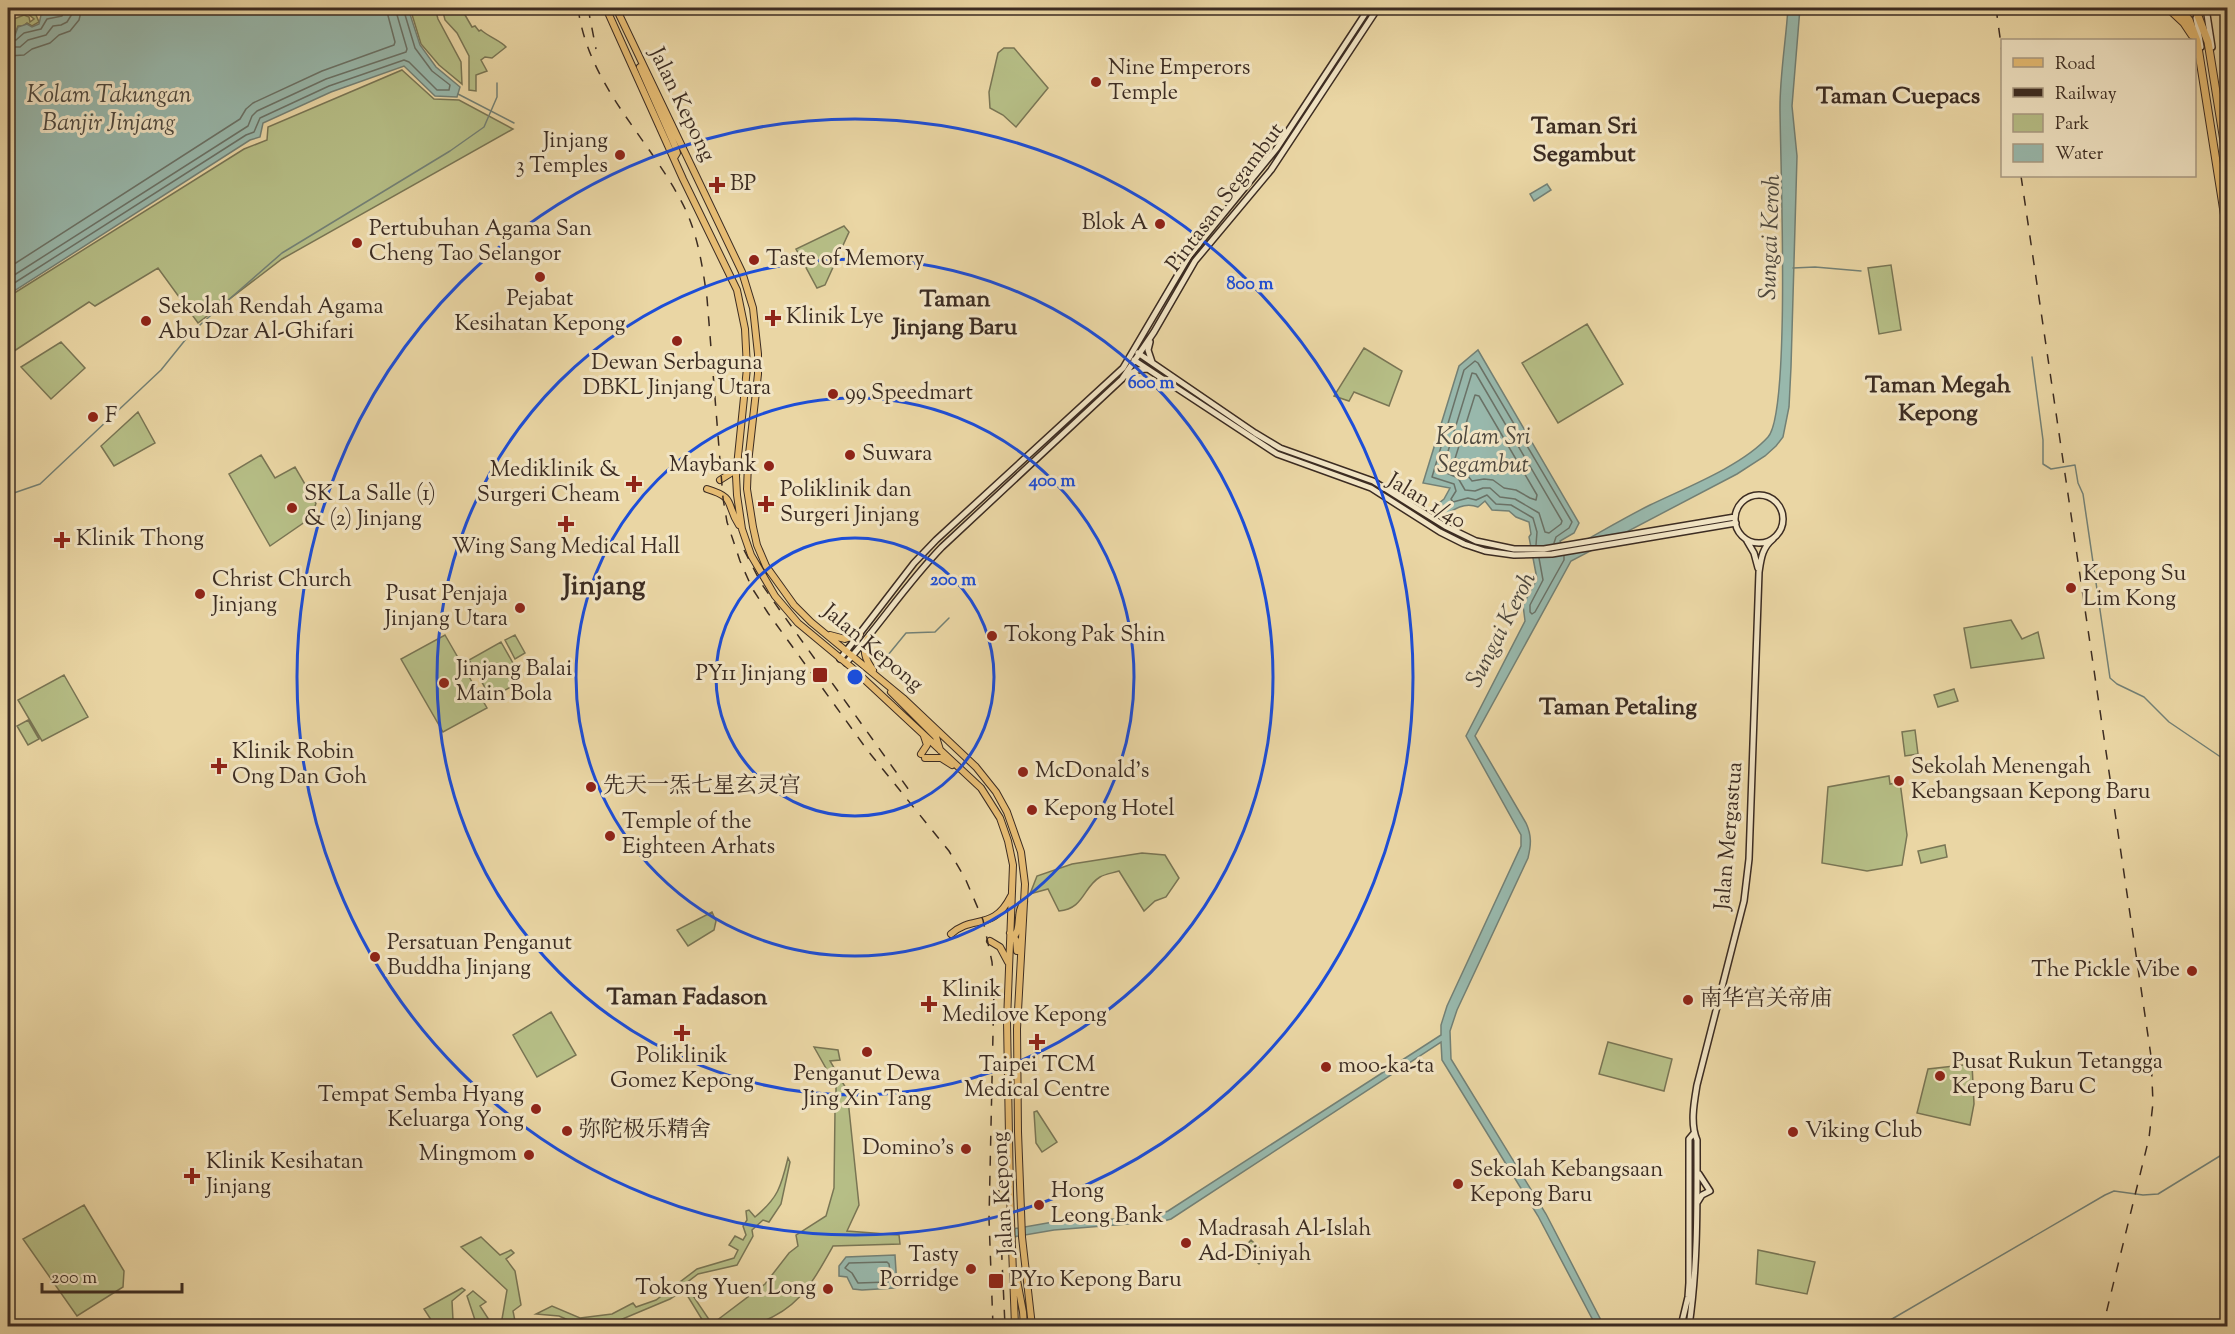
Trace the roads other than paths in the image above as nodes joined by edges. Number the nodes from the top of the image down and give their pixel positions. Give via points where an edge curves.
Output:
1 (606, 8) edge
2 (616, 8) edge
3 (1369, 8) edge
4 (1378, 8) edge
5 (2168, 8) edge
6 (2179, 8) edge
7 (2186, 8) edge
8 (2195, 8) edge
9 (2206, 8) edge
10 (2195, 39) edge
11 (2195, 39) edge
12 (2195, 39) edge
13 (2196, 39) edge
14 (2196, 41) edge
15 (634, 49) junction
16 (1342, 49) junction
17 (1329, 84) junction
18 (1291, 126) junction
19 (674, 158) junction
20 (2228, 158) edge
21 (2228, 166) edge
22 (2228, 218) edge
23 (2228, 237) edge
24 (1154, 332) junction
25 (1134, 350) junction
26 (1140, 354) junction
27 (1133, 359) junction
28 (1152, 362) junction
29 (1149, 370) junction
30 (1122, 379) junction
31 (1069, 428) junction
32 (1041, 443) junction
33 (738, 464) junction
34 (720, 480) dead end
35 (706, 489) dead end
36 (1735, 520) junction
37 (742, 528) junction
38 (1743, 537) junction
39 (1773, 539) junction
40 (1514, 552) junction
41 (1759, 572) junction
42 (824, 632) junction
43 (860, 634) junction
44 (868, 638) junction
45 (847, 651) junction
46 (853, 656) junction
47 (843, 661) junction
48 (881, 681) junction
49 (922, 733) junction
50 (939, 747) junction
51 (976, 767) junction
52 (968, 775) junction
53 (1012, 894) junction
54 (1024, 902) junction
55 (951, 934) dead end
56 (1012, 937) junction
57 (990, 941) dead end
58 (1009, 962) junction
59 (1018, 1007) junction
60 (1694, 1132) junction
61 (1697, 1166) junction
62 (1690, 1172) junction
63 (1697, 1189) junction
64 (1689, 1197) junction
65 (1697, 1204) junction
66 (1013, 1252) junction
67 (1015, 1326) edge
68 (1024, 1326) edge
69 (1032, 1326) edge
70 (1680, 1326) edge
71 (1689, 1326) edge

1 - 19 main road, Jalan Kepong
2 - 15 main road, Jalan Kepong
3 - 16 main road, Pintasan Segambut
4 - 17 main road, Pintasan Segambut
5 - 10 highway
6 - 11 highway via 2192,26
7 - 12 highway
8 - 13 main road
8 - 21 highway via 2208,42
9 - 20 main road
14 - 22 main road
14 - 23 highway
15 - 19 main road via 675,146
15 - 42 main road, Jalan Kepong via 750,296 758,374 747,486 757,545 782,590
16 - 17 main road
16 - 18 main road, Pintasan Segambut
17 - 18 main road via 1320,89
17 - 24 main road, Pintasan Segambut via 1271,170 1195,261
18 - 25 main road, Pintasan Segambut via 1260,171 1189,256
19 - 33 main road, Jalan Kepong via 739,296 747,368
24 - 26 main road, Pintasan Segambut
24 - 28 main road via 1149,347
25 - 26 main road, Jalan 1/40
25 - 27 main road, Pintasan Segambut
26 - 27 main road, Pintasan Segambut
26 - 28 main road, Jalan 1/40
27 - 29 main road, Jalan 1/40
27 - 30 main road, Pintasan Segambut
27 - 32 main road, Pintasan Segambut
28 - 40 main road, Jalan 1/40 via 1280,448 1373,481 1445,526
29 - 30 main road via 1137,370
29 - 40 main road, Jalan 1/40 via 1278,454 1371,488 1464,544 1485,551
30 - 31 main road, Pintasan Segambut
31 - 32 main road via 1046,446
31 - 44 main road, Pintasan Segambut via 923,566
32 - 43 main road, Pintasan Segambut via 914,563
33 - 34 main road
33 - 37 main road, Jalan Kepong
35 - 37 main road via 729,500
36 - 38 main road
36 - 39 main road via 1746,499 1771,498 1783,517 1782,528
36 - 40 main road, Jalan 1/40 via 1552,554
37 - 47 main road, Jalan Kepong via 751,555 776,596 798,623
38 - 39 main road via 1758,544
38 - 41 main road, Jalan Mergastua via 1754,553
39 - 41 main road, Jalan Mergastua via 1764,548
41 - 60 main road, Jalan Mergastua via 1748,870 1727,976 1697,1086
42 - 43 main road via 842,639
42 - 45 main road, Jalan Kepong
43 - 45 main road, Pintasan Segambut
44 - 46 main road, Pintasan Segambut
44 - 48 main road via 864,657
45 - 46 main road, Jalan Kepong
45 - 47 main road, Pintasan Segambut
46 - 47 main road, Pintasan Segambut
46 - 48 main road, Jalan Kepong
47 - 49 main road, Jalan Kepong
48 - 50 main road via 936,737
48 - 51 main road, Jalan Kepong
49 - 50 main road, Jalan Kepong
49 - 52 main road via 927,745 923,756 941,758
50 - 51 main road via 950,749
50 - 52 main road, Jalan Kepong
51 - 54 main road, Jalan Kepong via 996,792 1014,831 1024,873
52 - 53 main road, Jalan Kepong via 990,799 1006,833 1013,865
53 - 55 main road via 992,919 964,926
53 - 56 main road, Jalan Kepong
54 - 56 main road via 1018,932
54 - 59 main road, Jalan Kepong
56 - 58 main road, Jalan Kepong
56 - 59 main road via 1017,948
57 - 58 main road via 1000,947
58 - 66 main road, Jalan Kepong
59 - 69 main road, Jalan Kepong via 1022,1237
60 - 61 main road, Jalan Mergastua
60 - 62 main road, Jalan Mergastua via 1689,1139
61 - 63 main road, Jalan Mergastua
61 - 65 main road via 1710,1191
62 - 63 main road
62 - 64 main road, Jalan Mergastua
63 - 64 main road
63 - 65 main road, Jalan Mergastua
64 - 70 main road, Jalan Mergastua via 1689,1283
65 - 71 main road, Jalan Mergastua
66 - 67 main road, Jalan Kepong
66 - 68 main road

